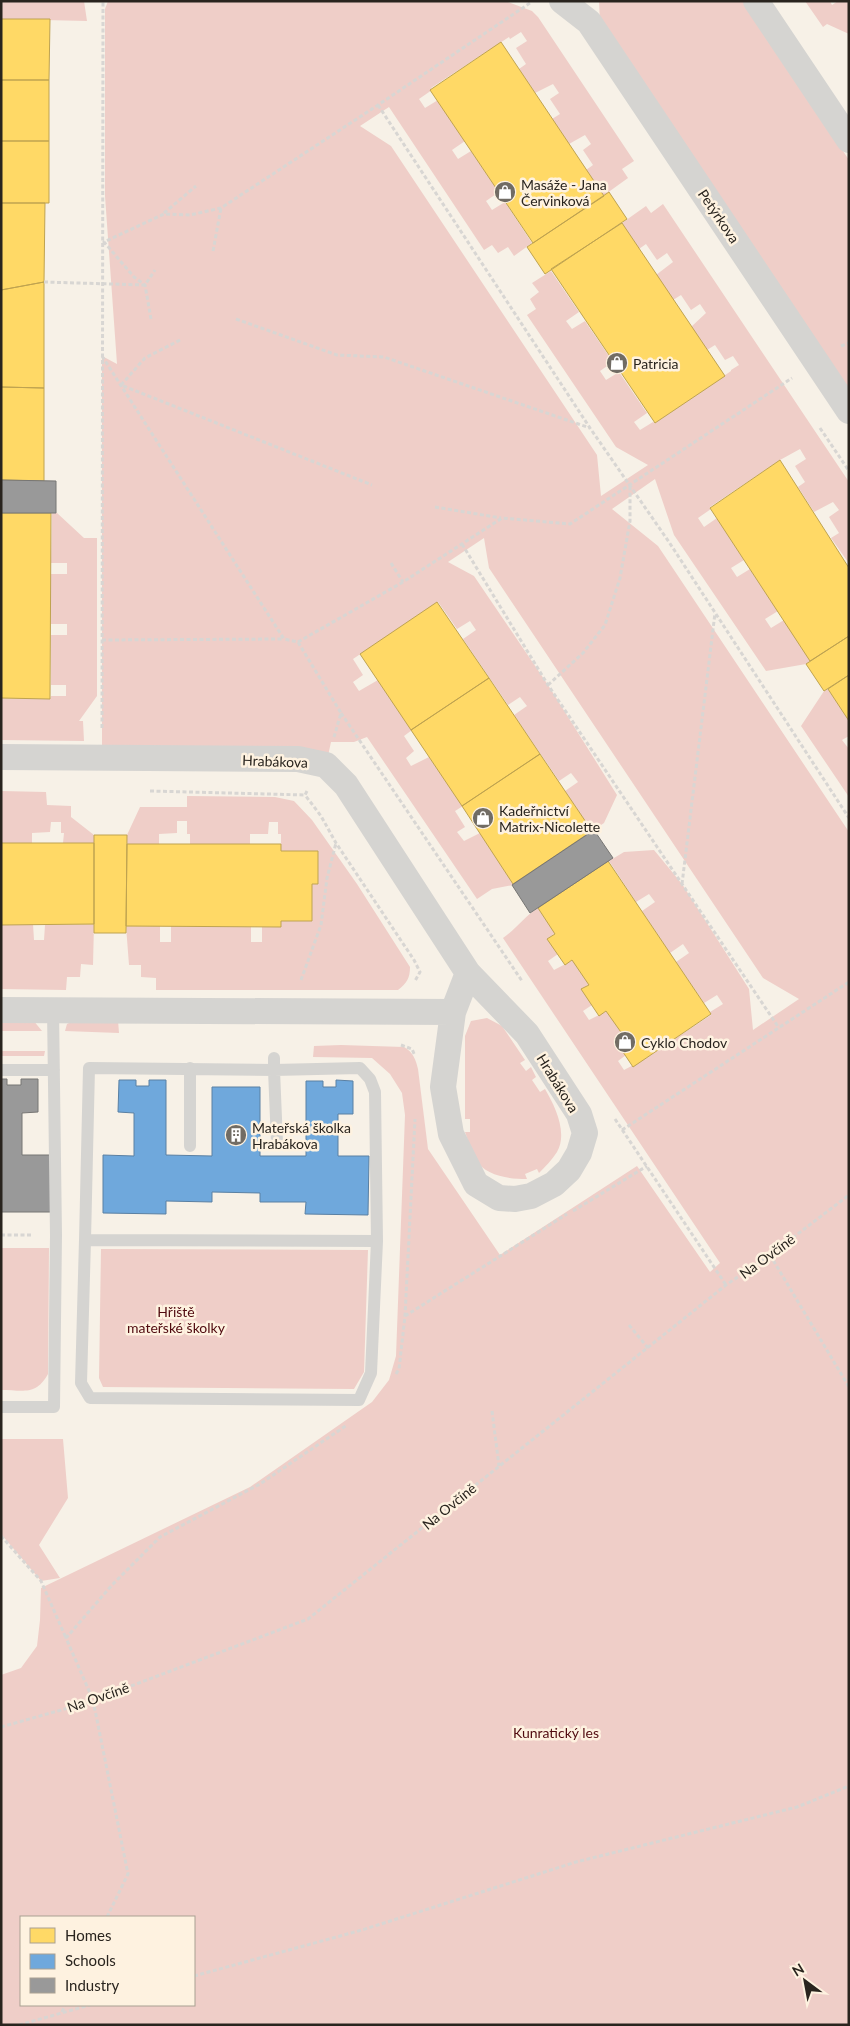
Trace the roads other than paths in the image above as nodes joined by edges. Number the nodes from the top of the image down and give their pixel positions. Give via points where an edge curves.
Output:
1 (562, 1) edge
2 (756, 1) edge
3 (589, 12) edge
4 (849, 140) edge
5 (849, 411) edge
6 (1, 757) edge
7 (468, 973) junction
8 (52, 1009) junction
9 (1, 1010) edge
10 (453, 1012) junction
11 (274, 1064) junction
12 (190, 1068) junction
13 (1, 1070) edge
14 (54, 1070) junction
15 (277, 1144) dead end
16 (190, 1146) dead end
17 (85, 1240) junction
18 (377, 1241) junction
19 (1, 1406) edge

1 - 3 street, Petýrkova
2 - 4 street
3 - 5 street, Petýrkova
6 - 7 street, Hrabákova via 298,759 326,765 346,785
7 - 10 street, Hrabákova
7 - 10 street, Hrabákova via 527,1034 579,1114 585,1133 569,1170 554,1184 531,1196 499,1198 476,1184 451,1134 443,1087
8 - 9 street
8 - 10 street
8 - 14 lane
11 - 12 lane
11 - 15 lane
11 - 18 lane via 360,1068 370,1079 375,1092
12 - 16 lane
12 - 17 lane via 89,1068
13 - 14 lane
14 - 19 lane via 54,1407
17 - 18 lane
17 - 18 lane via 81,1383 90,1398 359,1400 370,1373

